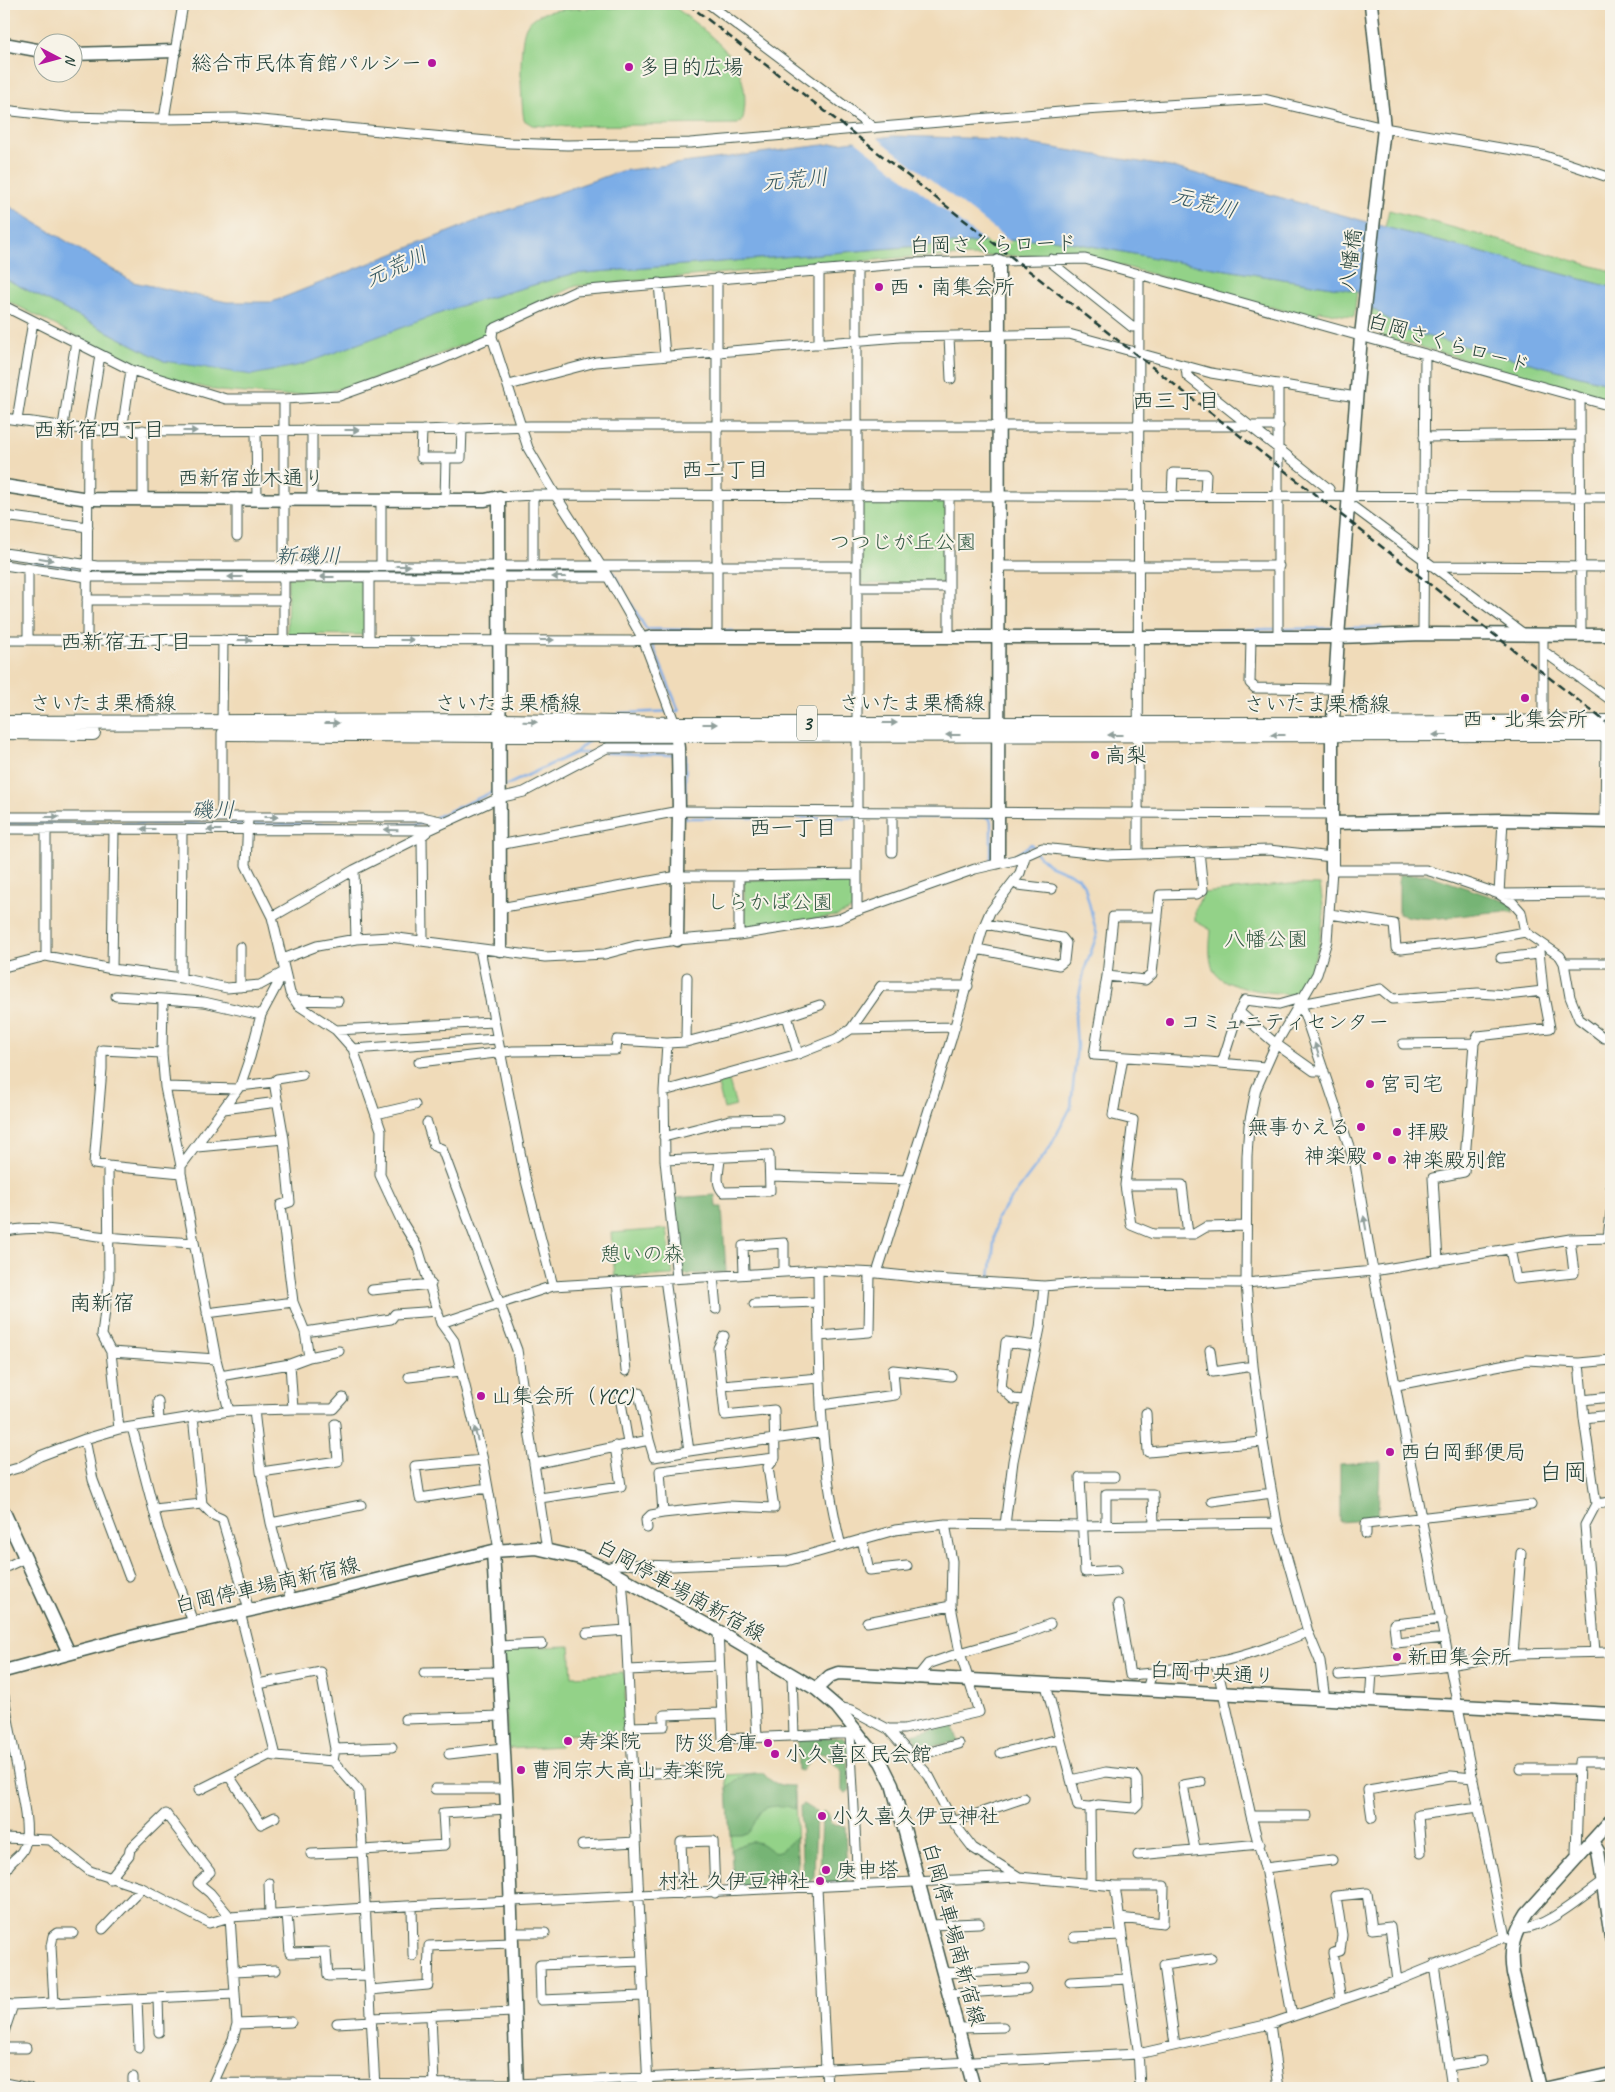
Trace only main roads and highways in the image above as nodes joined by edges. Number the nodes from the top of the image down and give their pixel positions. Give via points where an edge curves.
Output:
1 (4, 723) edge
2 (222, 728) junction
3 (1332, 730) junction
4 (1610, 730) edge
5 (4, 732) edge

1 - 2 main road, さいたま栗橋線 / 3
2 - 3 main road, さいたま栗橋線 / 3 via 499,728 676,736 857,729
2 - 5 main road, さいたま栗橋線 / 3
4 -> 3 main road, さいたま栗橋線 / 3
3 - 4 main road, さいたま栗橋線 / 3 via 1543,722

